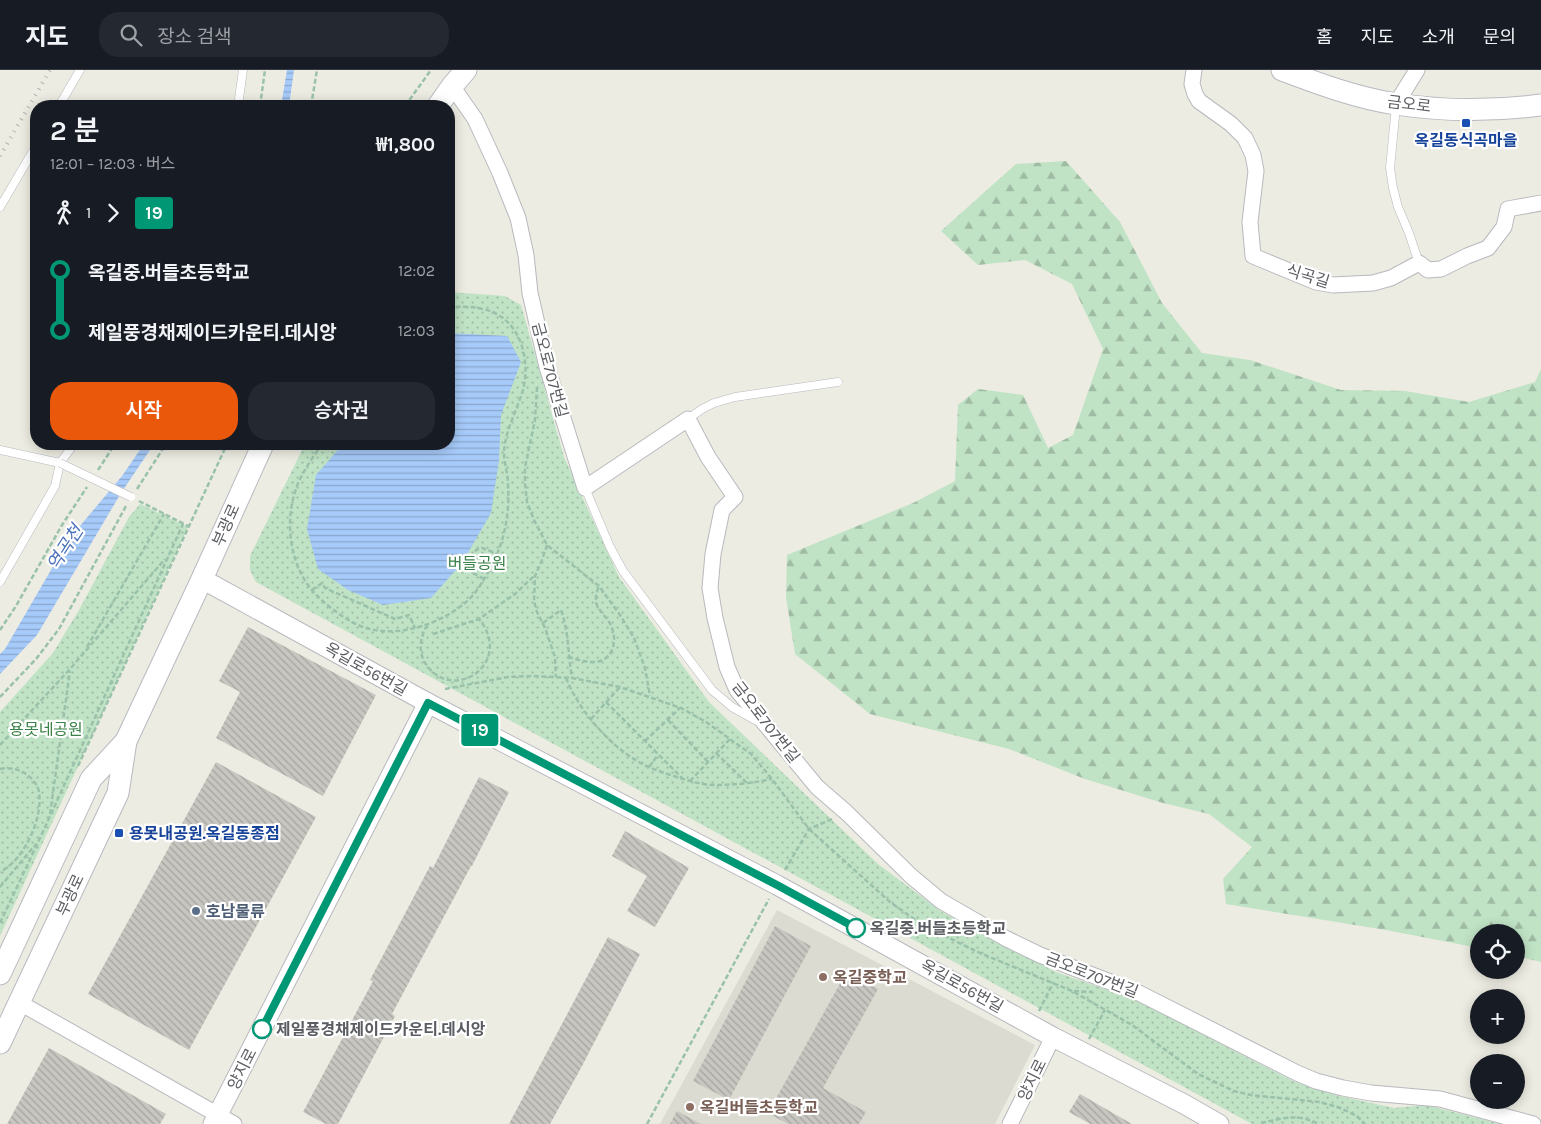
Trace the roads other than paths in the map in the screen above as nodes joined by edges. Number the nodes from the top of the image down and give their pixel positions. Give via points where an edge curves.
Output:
1 (80, 70) edge
2 (243, 70) edge
3 (466, 70) edge
4 (1194, 70) edge
5 (1282, 70) edge
6 (1417, 70) edge
7 (452, 86) junction
8 (62, 100) edge
9 (239, 100) edge
10 (442, 100) edge
11 (1396, 104) junction
12 (1541, 105) edge
13 (30, 156) edge
14 (1541, 203) edge
15 (0, 207) edge
16 (1419, 263) junction
17 (838, 382) dead end
18 (688, 419) junction
19 (0, 450) edge
20 (70, 450) edge
21 (260, 450) edge
22 (60, 463) junction
23 (585, 488) junction
24 (132, 497) road end
25 (202, 579) junction
26 (0, 582) edge
27 (428, 703) junction
28 (768, 726) junction
29 (126, 741) junction
30 (0, 974) edge
31 (20, 1002) junction
32 (1053, 1037) junction
33 (0, 1044) edge
34 (222, 1121) edge
35 (1010, 1124) edge
36 (1219, 1124) edge
37 (1533, 1124) edge

1 - 8 lane
2 - 9 lane
3 - 7 main road
4 - 16 street, 식곡길 via 1192,84 1199,100 1245,138 1253,155 1256,172 1250,222 1253,256 1316,282 1333,285 1372,284
5 - 11 main road, 금오로 via 1328,87
6 - 11 street
7 - 10 main road
7 - 23 street, 금오로707번길 via 475,119 518,218 530,293 547,367
11 - 12 main road, 금오로 via 1482,109
11 - 16 lane via 1390,168 1398,207
13 - 15 lane
14 - 16 street via 1508,209 1504,227 1488,248 1441,269 1428,270
17 - 18 lane via 735,397 714,403
18 - 23 street
18 - 28 street, 금오로707번길 via 735,497 722,510 710,588 727,667 737,690
19 - 22 lane
20 - 22 lane
21 - 25 main road, 부광로
22 - 24 lane, bridge
22 - 26 lane via 55,486
23 - 28 lane via 623,571 712,690 732,707
25 - 27 street, 옥길로56번길
25 - 29 main road, 부광로
27 - 32 street, 옥길로56번길 via 777,885
27 - 34 street, 양지로
28 - 37 street, 금오로707번길 via 817,787 911,876 941,901 1005,938 1139,993 1316,1081 1370,1093 1440,1099
29 - 30 main road, 부광로 via 91,779
29 - 31 main road, 부광로 via 118,793
31 - 33 main road, 부광로
31 - 34 street, 양지로
32 - 35 street, 양지로
32 - 36 street, 옥길로56번길

